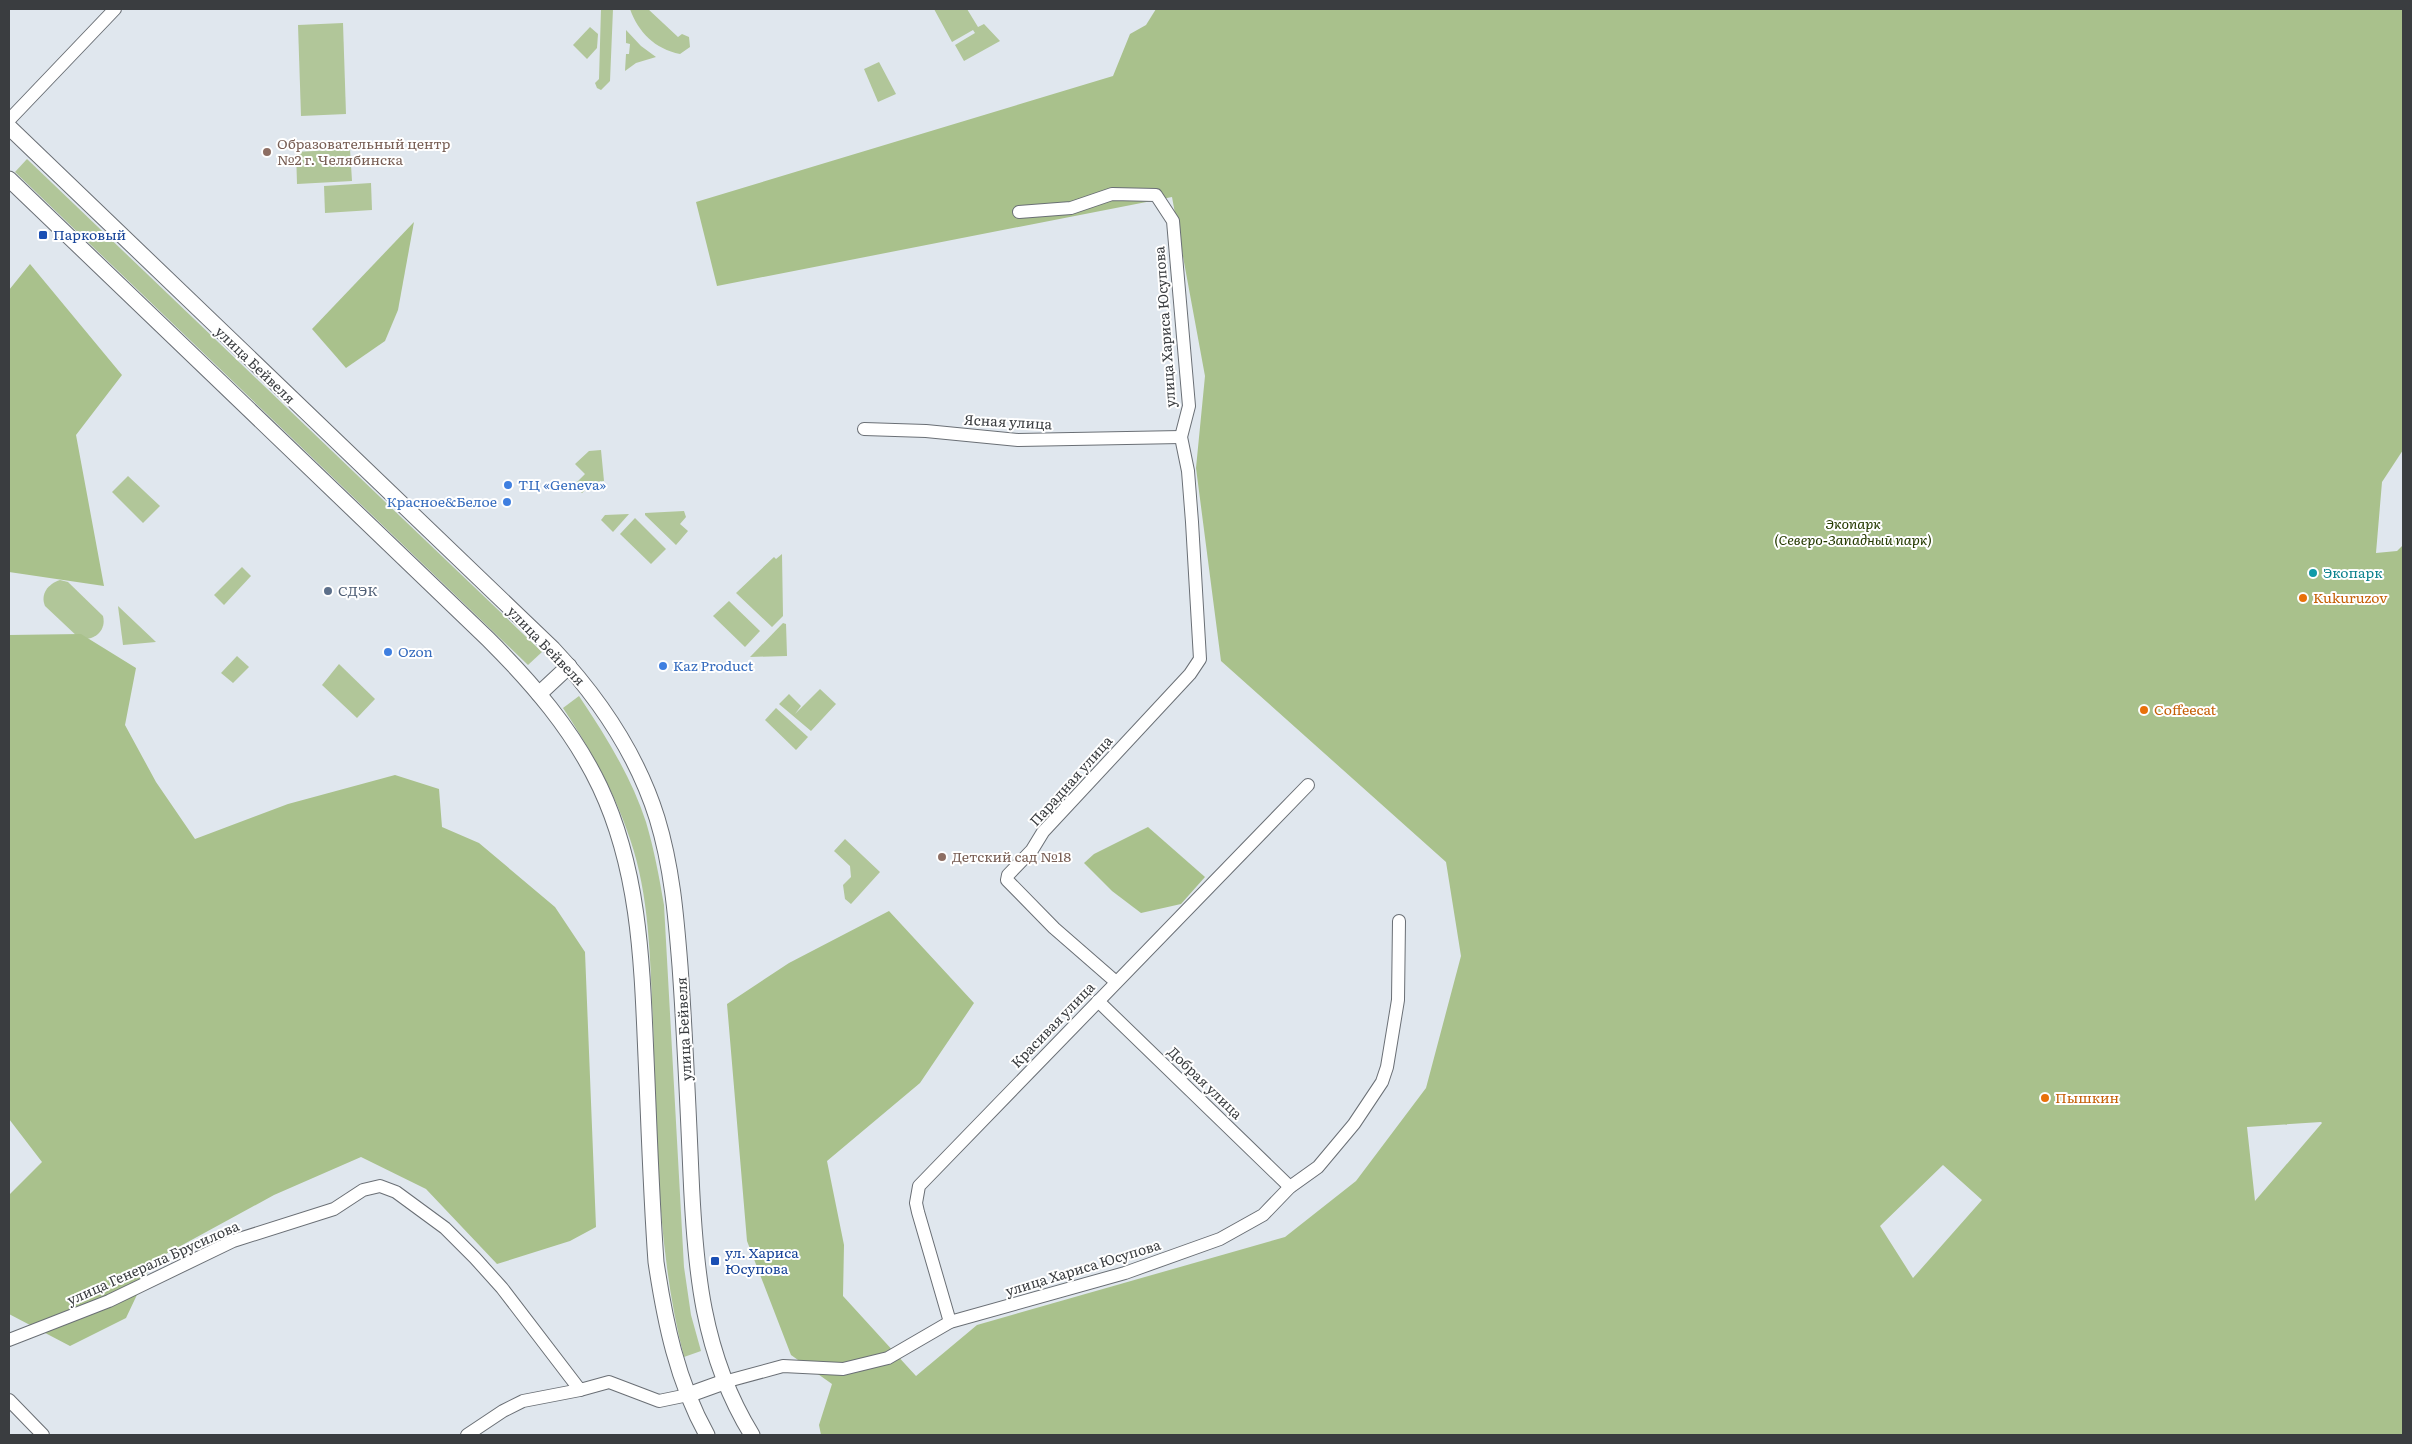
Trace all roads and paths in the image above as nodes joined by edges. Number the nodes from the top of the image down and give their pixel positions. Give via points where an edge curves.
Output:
1 (115, 9) edge
2 (9, 120) edge
3 (9, 127) edge
4 (9, 179) edge
5 (1019, 212) dead end
6 (864, 429) dead end
7 (1181, 437) junction
8 (1200, 659) joint
9 (569, 666) junction
10 (539, 694) junction
11 (1308, 785) dead end
12 (1399, 921) dead end
13 (1116, 982) junction
14 (1098, 1001) junction
15 (1290, 1187) junction
16 (950, 1322) junction
17 (9, 1340) edge
18 (724, 1382) junction
19 (580, 1390) junction
20 (688, 1395) junction
21 (9, 1400) edge
22 (43, 1435) edge
23 (467, 1435) edge
24 (707, 1435) edge
25 (752, 1435) edge

1 - 2 street
3 - 9 main road, улица Бейвеля
4 - 10 main road via 488,639
5 - 7 street, улица Хариса Юсупова via 1071,208 1112,194 1156,195 1172,221 1189,406
6 - 7 street, Ясная улица via 1018,440
7 - 8 street, улица Хариса Юсупова via 1188,471
8 - 13 street, Парадная улица via 1042,832 1032,850 1008,875 1010,885
9 - 10 main road
9 - 18 main road, улица Бейвеля via 595,697 617,732 657,817 667,856 674,896 684,1016 694,1242 706,1325
10 - 20 main road via 569,733 600,788 618,832 631,878 641,952 656,1262 670,1340
11 - 13 street, Красивая улица
12 - 15 street, улица Хариса Юсупова via 1398,1000 1382,1082 1354,1124 1318,1167
13 - 14 street, Красивая улица
14 - 15 street, Добрая улица
14 - 16 street, Красивая улица via 919,1186 918,1212
15 - 16 street, улица Хариса Юсупова via 1263,1215 1220,1239 1125,1273
16 - 18 street, улица Хариса Юсупова via 888,1358 843,1369 784,1366
17 - 19 street, улица Генерала Брусилова via 110,1301 233,1241 334,1209 363,1190 380,1186 396,1192 445,1228 502,1288
18 - 20 main road
18 - 25 main road, улица Бейвеля
19 - 20 street via 609,1382 659,1401
19 - 23 street via 523,1401
20 - 24 main road
21 - 22 street

